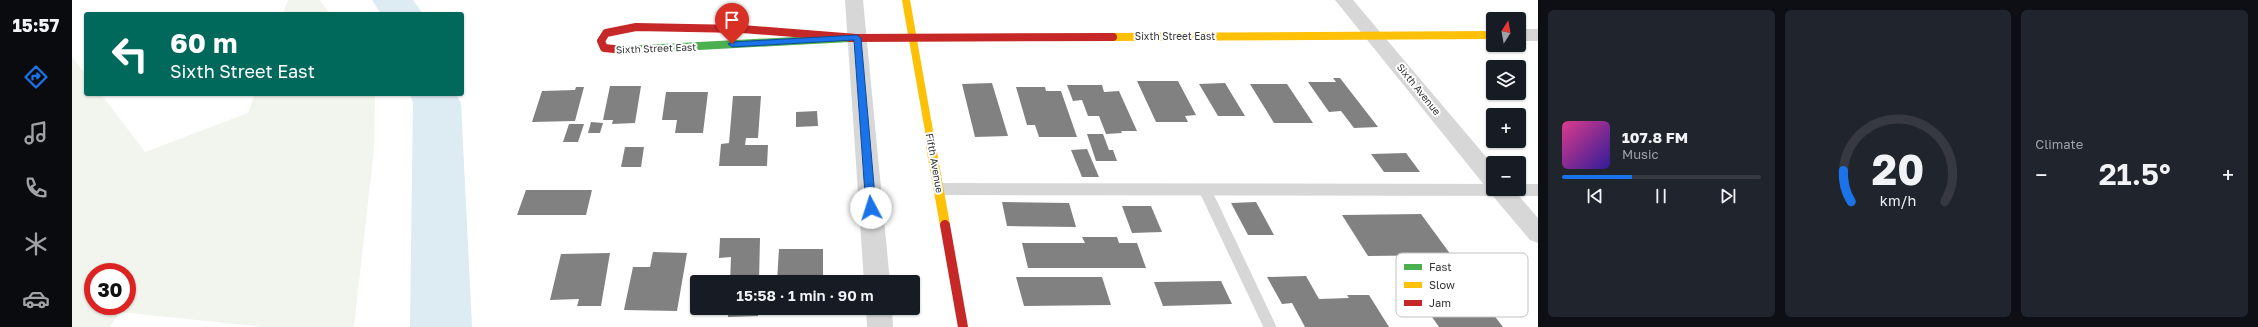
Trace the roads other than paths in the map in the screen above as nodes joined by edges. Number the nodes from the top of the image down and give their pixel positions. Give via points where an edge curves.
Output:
1 (854, 0) edge
2 (906, 0) edge
3 (1344, 0) edge
4 (1486, 35) edge
5 (1526, 35) edge
6 (1538, 35) edge
7 (1375, 36) junction
8 (912, 37) junction
9 (857, 38) junction
10 (1486, 171) edge
11 (1486, 186) edge
12 (939, 189) junction
13 (1526, 189) edge
14 (1204, 190) junction
15 (1538, 190) edge
16 (1506, 196) edge
17 (1538, 234) edge
18 (876, 275) edge
19 (879, 315) edge
20 (880, 327) edge
21 (963, 327) edge
22 (1270, 327) edge

1 - 9 street
2 - 8 street, Fifth Avenue
3 - 7 street, Sixth Avenue
4 - 7 street, Sixth Street East
5 - 6 street
7 - 8 street, Sixth Street East
7 - 10 street, Sixth Avenue
8 - 9 street, Sixth Street East
8 - 12 street, Fifth Avenue
9 - 9 street, Sixth Street East via 623,50 604,48 601,41 606,33 636,26 742,29
9 - 18 street
11 - 14 lane
12 - 14 lane
12 - 21 street, Fifth Avenue
13 - 15 lane
14 - 22 lane
16 - 17 street, Sixth Avenue
19 - 20 street

